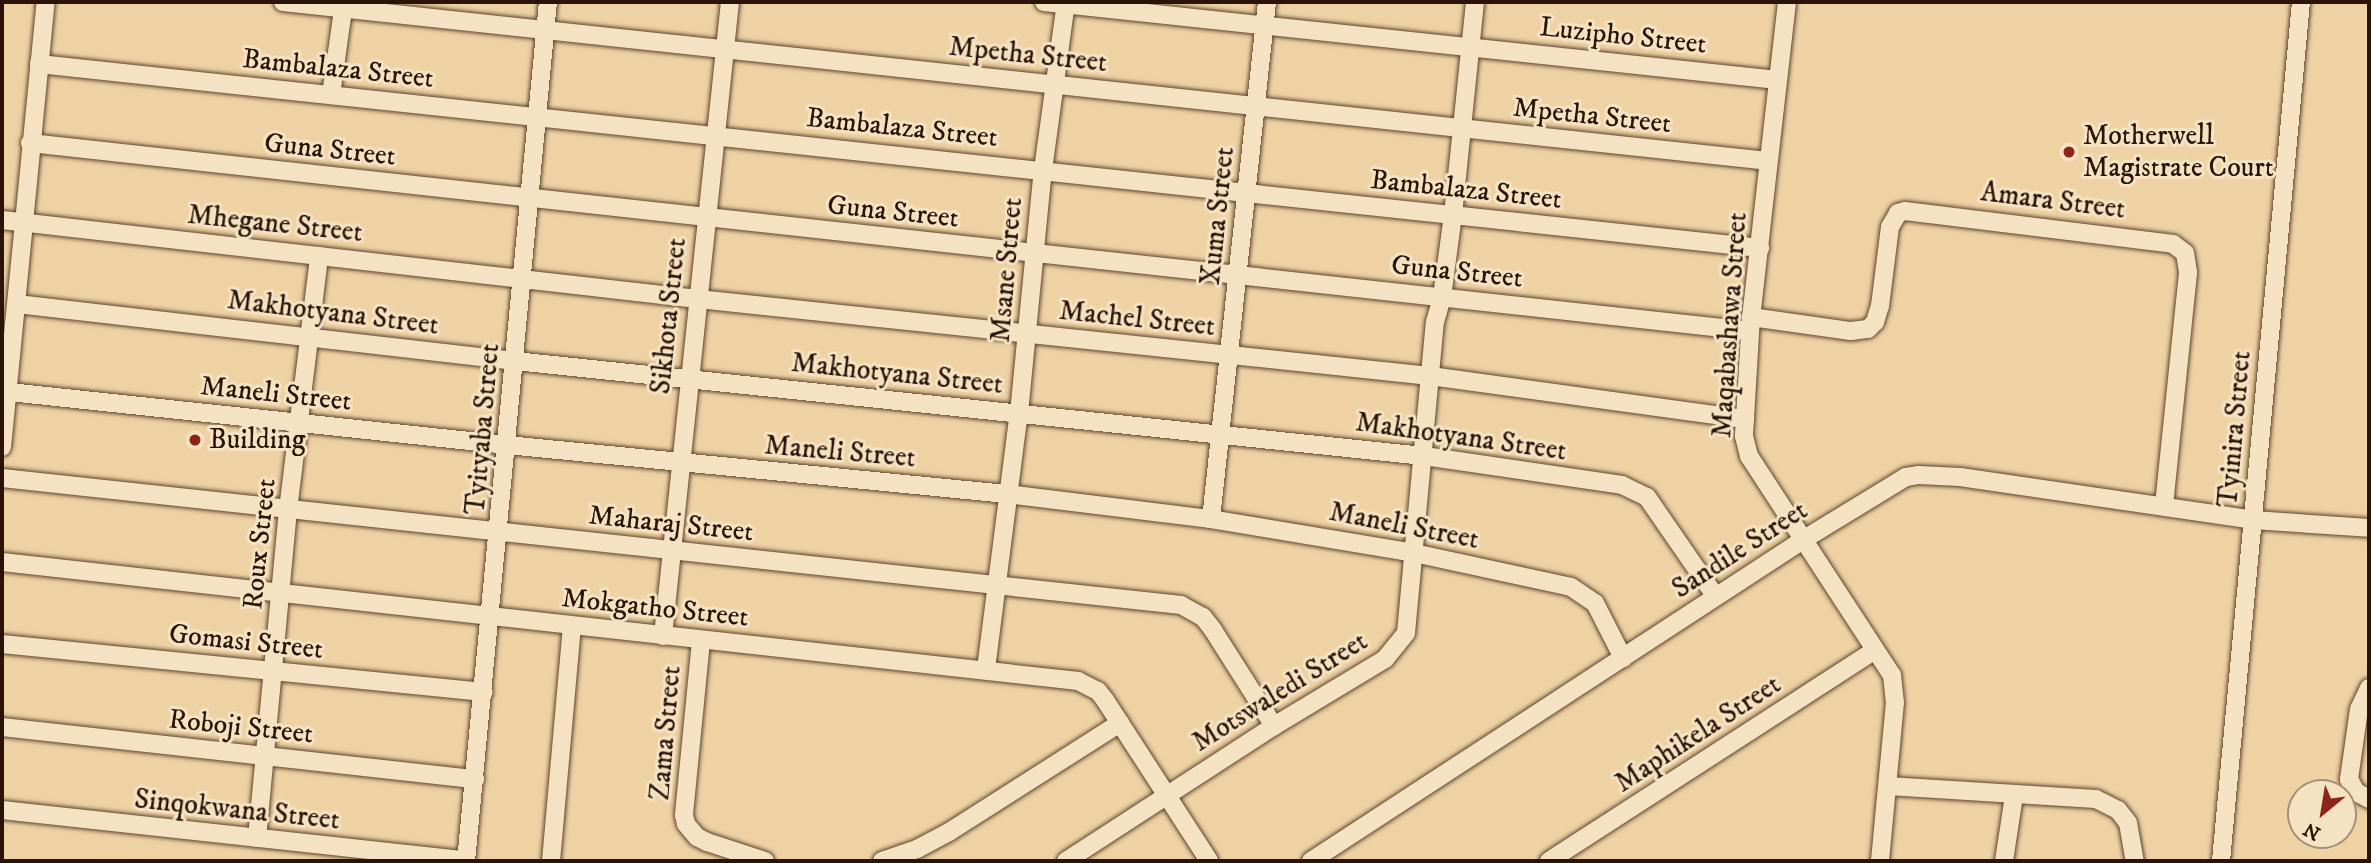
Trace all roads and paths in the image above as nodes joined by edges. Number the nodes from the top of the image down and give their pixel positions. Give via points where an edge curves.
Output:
1 (46, 2) edge
2 (282, 2) edge
3 (548, 2) edge
4 (730, 2) edge
5 (1044, 2) edge
6 (1267, 2) edge
7 (1475, 2) edge
8 (1787, 2) edge
9 (2301, 2) edge
10 (1066, 3) edge
11 (343, 5) edge
12 (1264, 25) junction
13 (546, 30) junction
14 (1470, 46) junction
15 (723, 48) junction
16 (39, 64) junction
17 (1778, 80) junction
18 (1055, 85) junction
19 (331, 95) junction
20 (1255, 106) junction
21 (537, 117) junction
22 (1461, 128) junction
23 (713, 135) junction
24 (30, 144) junction
25 (1768, 161) junction
26 (1043, 170) junction
27 (1248, 192) junction
28 (530, 198) junction
29 (1453, 215) junction
30 (706, 218) junction
31 (2, 220) edge
32 (22, 222) junction
33 (1760, 248) junction
34 (1037, 254) junction
35 (319, 256) junction
36 (1238, 275) junction
37 (522, 279) junction
38 (1442, 296) junction
39 (698, 299) junction
40 (17, 304) junction
41 (1751, 324) junction
42 (1028, 333) junction
43 (309, 337) junction
44 (1228, 355) junction
45 (7, 357) edge
46 (515, 361) junction
47 (1430, 376) junction
48 (689, 378) junction
49 (9, 392) junction
50 (1019, 413) junction
51 (1745, 419) junction
52 (299, 423) junction
53 (1219, 435) junction
54 (507, 445) junction
55 (2, 447) edge
56 (1424, 456) junction
57 (680, 463) junction
58 (2, 478) edge
59 (1007, 494) junction
60 (2164, 506) junction
61 (288, 510) junction
62 (1211, 519) junction
63 (2253, 520) junction
64 (2369, 528) edge
65 (500, 534) junction
66 (1806, 538) junction
67 (672, 551) junction
68 (1414, 553) junction
69 (2, 562) edge
70 (996, 583) junction
71 (282, 592) junction
72 (1716, 597) junction
73 (492, 615) junction
74 (572, 627) junction
75 (663, 636) junction
76 (701, 641) junction
77 (2, 644) edge
78 (1875, 650) junction
79 (1623, 658) junction
80 (986, 669) junction
81 (273, 671) junction
82 (2369, 688) edge
83 (484, 692) junction
84 (1120, 723) junction
85 (1274, 726) junction
86 (2, 727) edge
87 (264, 756) junction
88 (475, 779) junction
89 (1888, 786) junction
90 (1166, 796) junction
91 (2014, 796) junction
92 (2369, 799) edge
93 (2, 810) edge
94 (257, 838) junction
95 (351, 855) edge
96 (466, 861) edge
97 (551, 861) edge
98 (765, 861) edge
99 (882, 861) edge
100 (1066, 861) edge
101 (1209, 861) edge
102 (1311, 861) edge
103 (1549, 861) edge
104 (1880, 861) edge
105 (2004, 861) edge
106 (2135, 861) edge
107 (2221, 861) edge

1 - 16 street
2 - 11 street, Mpetha Street
3 - 13 street, Tyityaba Street
4 - 15 street, Sikhota Street
5 - 10 street, Luzipho Street
6 - 12 street, Xuma Street
7 - 14 street, Motswaledi Street
8 - 17 street, Maqabashawa Street
9 - 63 street, Tyinira Street
10 - 12 street, Luzipho Street
10 - 18 street, Msane Street
11 - 13 street, Mpetha Street
11 - 19 street
12 - 14 street, Luzipho Street
12 - 20 street, Xuma Street
13 - 15 street, Mpetha Street
13 - 21 street, Tyityaba Street
14 - 17 street, Luzipho Street
14 - 22 street, Motswaledi Street
15 - 18 street, Mpetha Street
15 - 23 street, Sikhota Street
16 - 19 street, Bambalaza Street
16 - 24 street
17 - 25 street, Maqabashawa Street
18 - 20 street, Mpetha Street
18 - 26 street, Msane Street
19 - 21 street, Bambalaza Street
20 - 22 street, Mpetha Street
20 - 27 street, Xuma Street
21 - 23 street, Bambalaza Street
21 - 28 street, Tyityaba Street
22 - 25 street, Mpetha Street
22 - 29 street, Motswaledi Street
23 - 26 street, Bambalaza Street
23 - 30 street, Sikhota Street
24 - 28 street, Guna Street
24 - 32 street
25 - 33 street, Maqabashawa Street
26 - 27 street, Bambalaza Street
26 - 34 street, Msane Street
27 - 29 street, Bambalaza Street
27 - 36 street, Xuma Street
28 - 30 street, Guna Street
28 - 37 street, Tyityaba Street
29 - 33 street, Bambalaza Street
29 - 38 street, Motswaledi Street
30 - 34 street, Guna Street
30 - 39 street, Sikhota Street
31 - 32 street, Mhegane Street
32 - 35 street, Mhegane Street
32 - 40 street
33 - 41 street, Maqabashawa Street
34 - 36 street, Guna Street
34 - 42 street, Msane Street
35 - 37 street, Mhegane Street
35 - 43 street, Roux Street
36 - 38 street, Guna Street
36 - 44 street, Xuma Street
37 - 39 street, Machel Street
37 - 46 street, Tyityaba Street
38 - 41 street, Guna Street
38 - 47 street, Motswaledi Street
39 - 42 street, Machel Street
39 - 48 street, Sikhota Street
40 - 43 street, Makhotyana Street
40 - 45 street
41 - 51 street, Maqabashawa Street
41 - 60 street, Amara Street via 1851,331 1875,323 1890,227 1898,213 1905,211 2173,244 2185,253 2188,273
42 - 44 street, Machel Street
42 - 50 street, Msane Street
43 - 46 street, Makhotyana Street
43 - 52 street, Roux Street
44 - 47 street, Machel Street
44 - 53 street, Xuma Street
45 - 49 street
46 - 48 street, Makhotyana Street
46 - 54 street, Tyityaba Street
47 - 51 street, Machel Street
47 - 56 street, Motswaledi Street
48 - 50 street, Makhotyana Street
48 - 57 street, Sikhota Street
49 - 52 street, Maneli Street
49 - 55 street
50 - 53 street, Makhotyana Street
50 - 59 street, Msane Street
51 - 66 street, Maqabashawa Street via 1749,456
52 - 54 street, Maneli Street
52 - 61 street, Roux Street
53 - 56 street, Makhotyana Street
53 - 62 street, Xuma Street
54 - 57 street, Maneli Street
54 - 65 street, Tyityaba Street
56 - 68 street, Motswaledi Street
56 - 72 street, Makhotyana Street via 1622,485 1639,492
57 - 59 street, Maneli Street
57 - 67 street, Sikhota Street
58 - 61 street, Maharaj Street
59 - 62 street, Maneli Street
59 - 70 street, Msane Street
60 - 63 street, Sandile Street
60 - 66 street, Sandile Street via 1919,474 1895,483
61 - 65 street, Maharaj Street
61 - 71 street, Roux Street
62 - 68 street, Maneli Street
63 - 64 street, Sandile Street
63 - 107 street, Tyinira Street
65 - 67 street, Maharaj Street
65 - 73 street, Tyityaba Street
66 - 72 street, Sandile Street
66 - 78 street, Maqabashawa Street
67 - 70 street, Maharaj Street
67 - 75 street, Sikhota Street
68 - 79 street, Maneli Street via 1584,593 1602,614
68 - 85 street, Motswaledi Street via 1409,620 1394,651
69 - 71 street, Mokgatho Street
70 - 80 street, Msane Street
70 - 85 street, Maharaj Street via 1192,609 1213,630
71 - 73 street, Mokgatho Street
71 - 81 street, Roux Street
72 - 79 street, Sandile Street
73 - 74 street, Mokgatho Street
73 - 83 street, Tyityaba Street
74 - 75 street, Mokgatho Street
74 - 97 street
75 - 76 street, Mokgatho Street
76 - 80 street, Mokgatho Street
76 - 98 street, Zama Street via 686,824 707,842
77 - 81 street, Gomasi Street
78 - 89 street, Maqabashawa Street via 1895,688
78 - 103 street, Maphikela Street
79 - 102 street, Sandile Street
80 - 84 street, Mokgatho Street via 1088,685
81 - 83 street, Gomasi Street
81 - 87 street, Roux Street
82 - 92 street via 2359,709 2349,779 2356,792
83 - 88 street, Tyityaba Street
84 - 90 street, Mokgatho Street
84 - 99 street via 949,832
85 - 90 street, Motswaledi Street
86 - 87 street, Roboji Street
87 - 88 street, Roboji Street
87 - 94 street, Roux Street
88 - 96 street, Tyityaba Street
89 - 91 street
89 - 104 street, Maqabashawa Street
90 - 100 street, Motswaledi Street
90 - 101 street, Mokgatho Street
91 - 105 street
91 - 106 street via 2096,799 2118,810 2128,823
93 - 94 street, Sinqokwana Street
94 - 95 street, Sinqokwana Street
95 - 96 street, Sinqokwana Street

